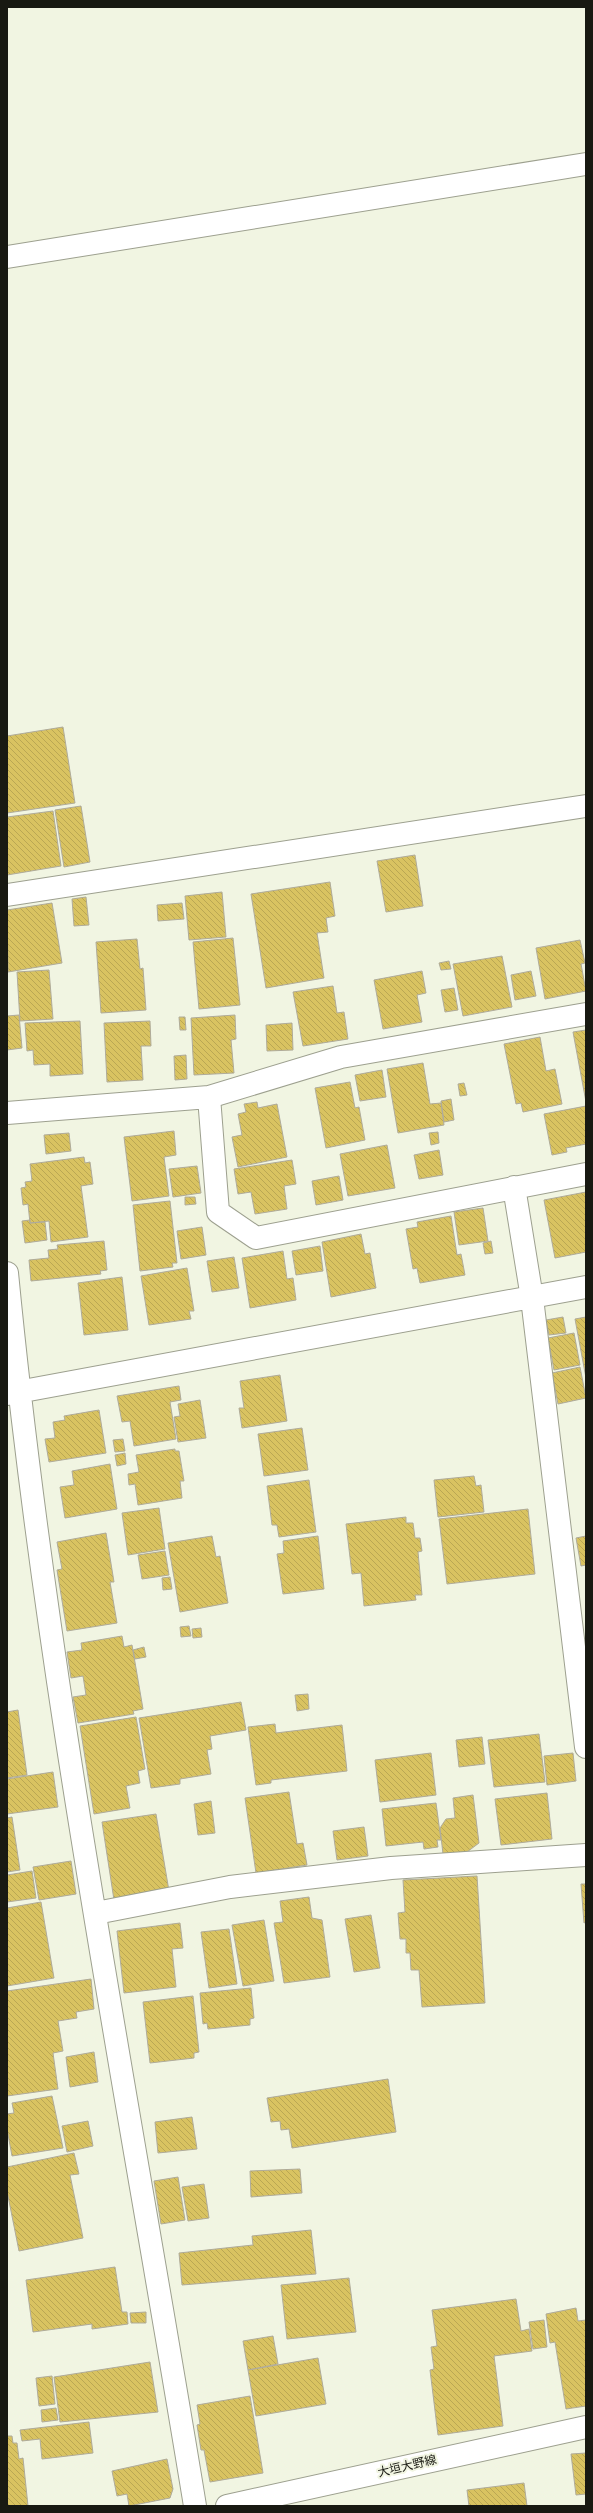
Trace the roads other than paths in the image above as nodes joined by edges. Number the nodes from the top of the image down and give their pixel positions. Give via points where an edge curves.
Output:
1 (586, 164) edge
2 (7, 257) edge
3 (586, 806) edge
4 (7, 895) edge
5 (586, 1014) edge
6 (209, 1098) junction
7 (7, 1113) edge
8 (586, 1174) edge
9 (514, 1187) junction
10 (7, 1273) edge
11 (586, 1287) edge
12 (532, 1298) junction
13 (13, 1393) edge
14 (586, 1747) edge
15 (586, 1855) edge
16 (96, 1913) junction
17 (586, 2427) edge
18 (195, 2506) edge
19 (227, 2506) edge

1 - 2 street
3 - 4 street
5 - 6 street via 341,1057
6 - 7 street
6 - 9 street via 218,1212 256,1238
8 - 9 street
9 - 12 street
10 - 13 street
11 - 12 street
12 - 13 street
12 - 14 street
13 - 16 street
15 - 16 street via 391,1868 230,1887
16 - 18 street
17 - 19 street, 大垣大野線

